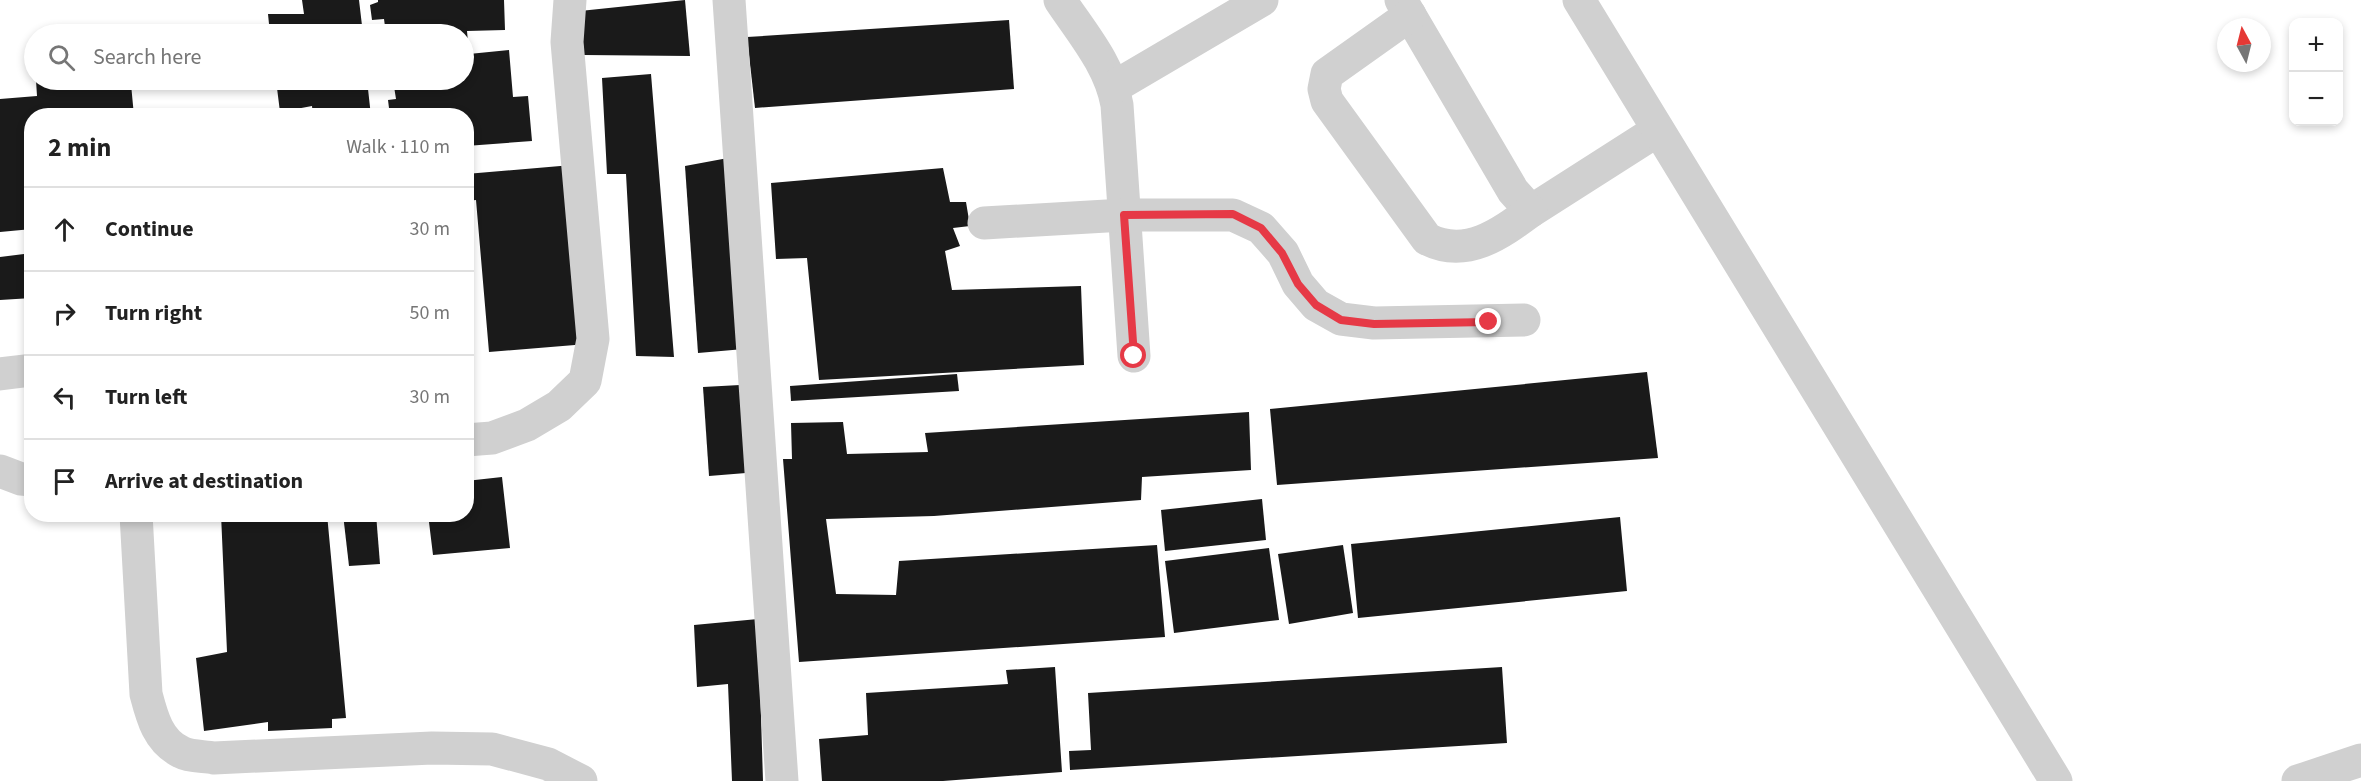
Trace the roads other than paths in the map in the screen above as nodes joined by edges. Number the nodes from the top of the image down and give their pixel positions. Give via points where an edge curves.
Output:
1 (570, 0) edge
2 (729, 0) edge
3 (1060, 0) edge
4 (1262, 0) edge
5 (1580, 0) edge
6 (1406, 7) edge
7 (1114, 87) junction
8 (1658, 130) junction
9 (1532, 211) junction
10 (1124, 215) junction
11 (984, 223) dead end
12 (1524, 320) dead end
13 (1134, 356) dead end
14 (24, 371) edge
15 (0, 374) edge
16 (474, 439) edge
17 (0, 471) edge
18 (24, 479) edge
19 (136, 522) edge
20 (2361, 760) edge
21 (580, 781) edge
22 (782, 781) edge
23 (2055, 781) edge
24 (2298, 781) edge

1 - 16 street via 567,42 593,339 585,381 559,406 527,425 492,438
2 - 22 street
3 - 7 street via 1107,70
4 - 7 street
5 - 8 street
6 - 9 street via 1513,191
6 - 9 street via 1327,75 1327,101 1427,239 1440,246 1481,242
7 - 10 street
8 - 9 street
8 - 23 street
10 - 11 street
10 - 12 street via 1233,214 1261,228 1316,305 1341,320 1374,324
10 - 13 street
14 - 15 street
17 - 18 street
19 - 21 street via 146,694 153,720 164,738 182,753 214,758 492,748 548,764
20 - 24 street

